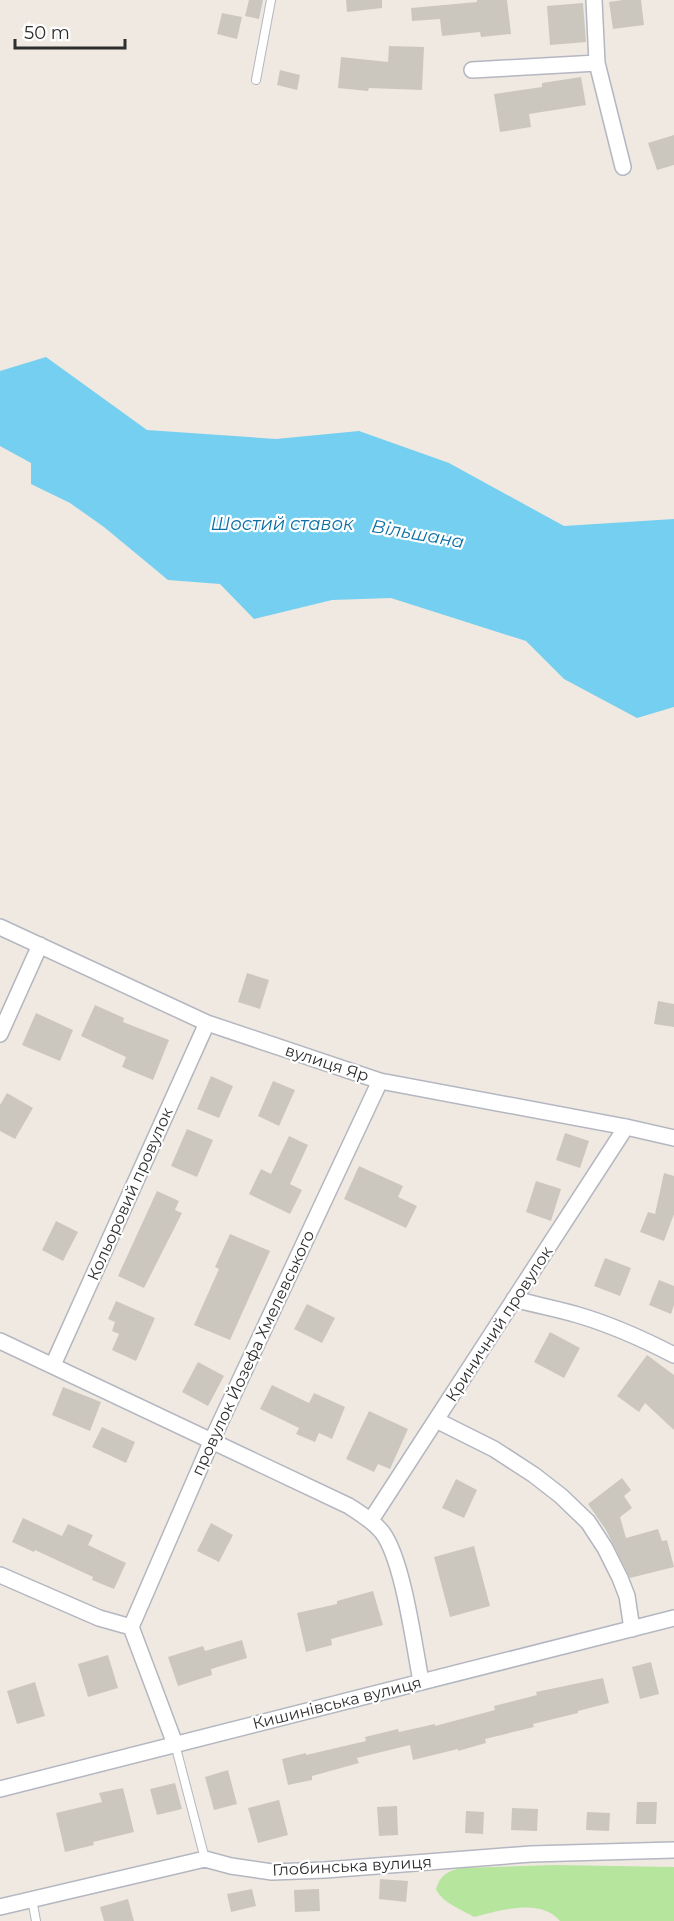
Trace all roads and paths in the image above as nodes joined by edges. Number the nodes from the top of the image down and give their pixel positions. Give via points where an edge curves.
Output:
1 (271, 0) edge
2 (594, 0) edge
3 (597, 63) junction
4 (472, 70) dead end
5 (256, 80) dead end
6 (623, 167) dead end
7 (0, 927) edge
8 (40, 945) junction
9 (207, 1023) junction
10 (0, 1034) edge
11 (380, 1081) junction
12 (626, 1127) junction
13 (674, 1138) edge
14 (514, 1299) junction
15 (0, 1341) edge
16 (674, 1355) edge
17 (52, 1365) junction
18 (436, 1420) junction
19 (212, 1440) junction
20 (371, 1520) junction
21 (0, 1575) edge
22 (674, 1618) edge
23 (131, 1627) junction
24 (632, 1629) junction
25 (421, 1681) junction
26 (175, 1744) junction
27 (0, 1789) edge
28 (674, 1850) edge
29 (205, 1859) junction
30 (32, 1899) junction
31 (0, 1907) edge
32 (36, 1921) edge

1 - 5 lane
2 - 3 street
3 - 4 street
3 - 6 street
7 - 8 street, вулиця Яр
8 - 9 street, вулиця Яр
8 - 10 street
9 - 11 street, вулиця Яр
9 - 17 street, Кольоровий провулок
11 - 12 street, вулиця Яр
11 - 19 street, провулок Йозефа Хмелевського
12 - 13 street, вулиця Яр
12 - 14 street, Криничний провулок
14 - 16 street via 606,1324
14 - 18 street, Криничний провулок
15 - 17 street
17 - 19 street
18 - 20 street, Криничний провулок
18 - 24 street via 494,1449 534,1475 588,1522 620,1578
19 - 20 street
19 - 23 street, провулок Йозефа Хмелевського
20 - 25 street via 383,1533 394,1559
21 - 23 street via 99,1618
22 - 24 street, Кишинівська вулиця
23 - 26 street
24 - 25 street, Кишинівська вулиця
25 - 26 street, Кишинівська вулиця
26 - 27 street, Кишинівська вулиця
26 - 29 lane
28 - 29 street, Глобинська вулиця via 531,1854 272,1872
29 - 30 street, Глобинська вулиця
30 - 31 street, Глобинська вулиця
30 - 32 lane

